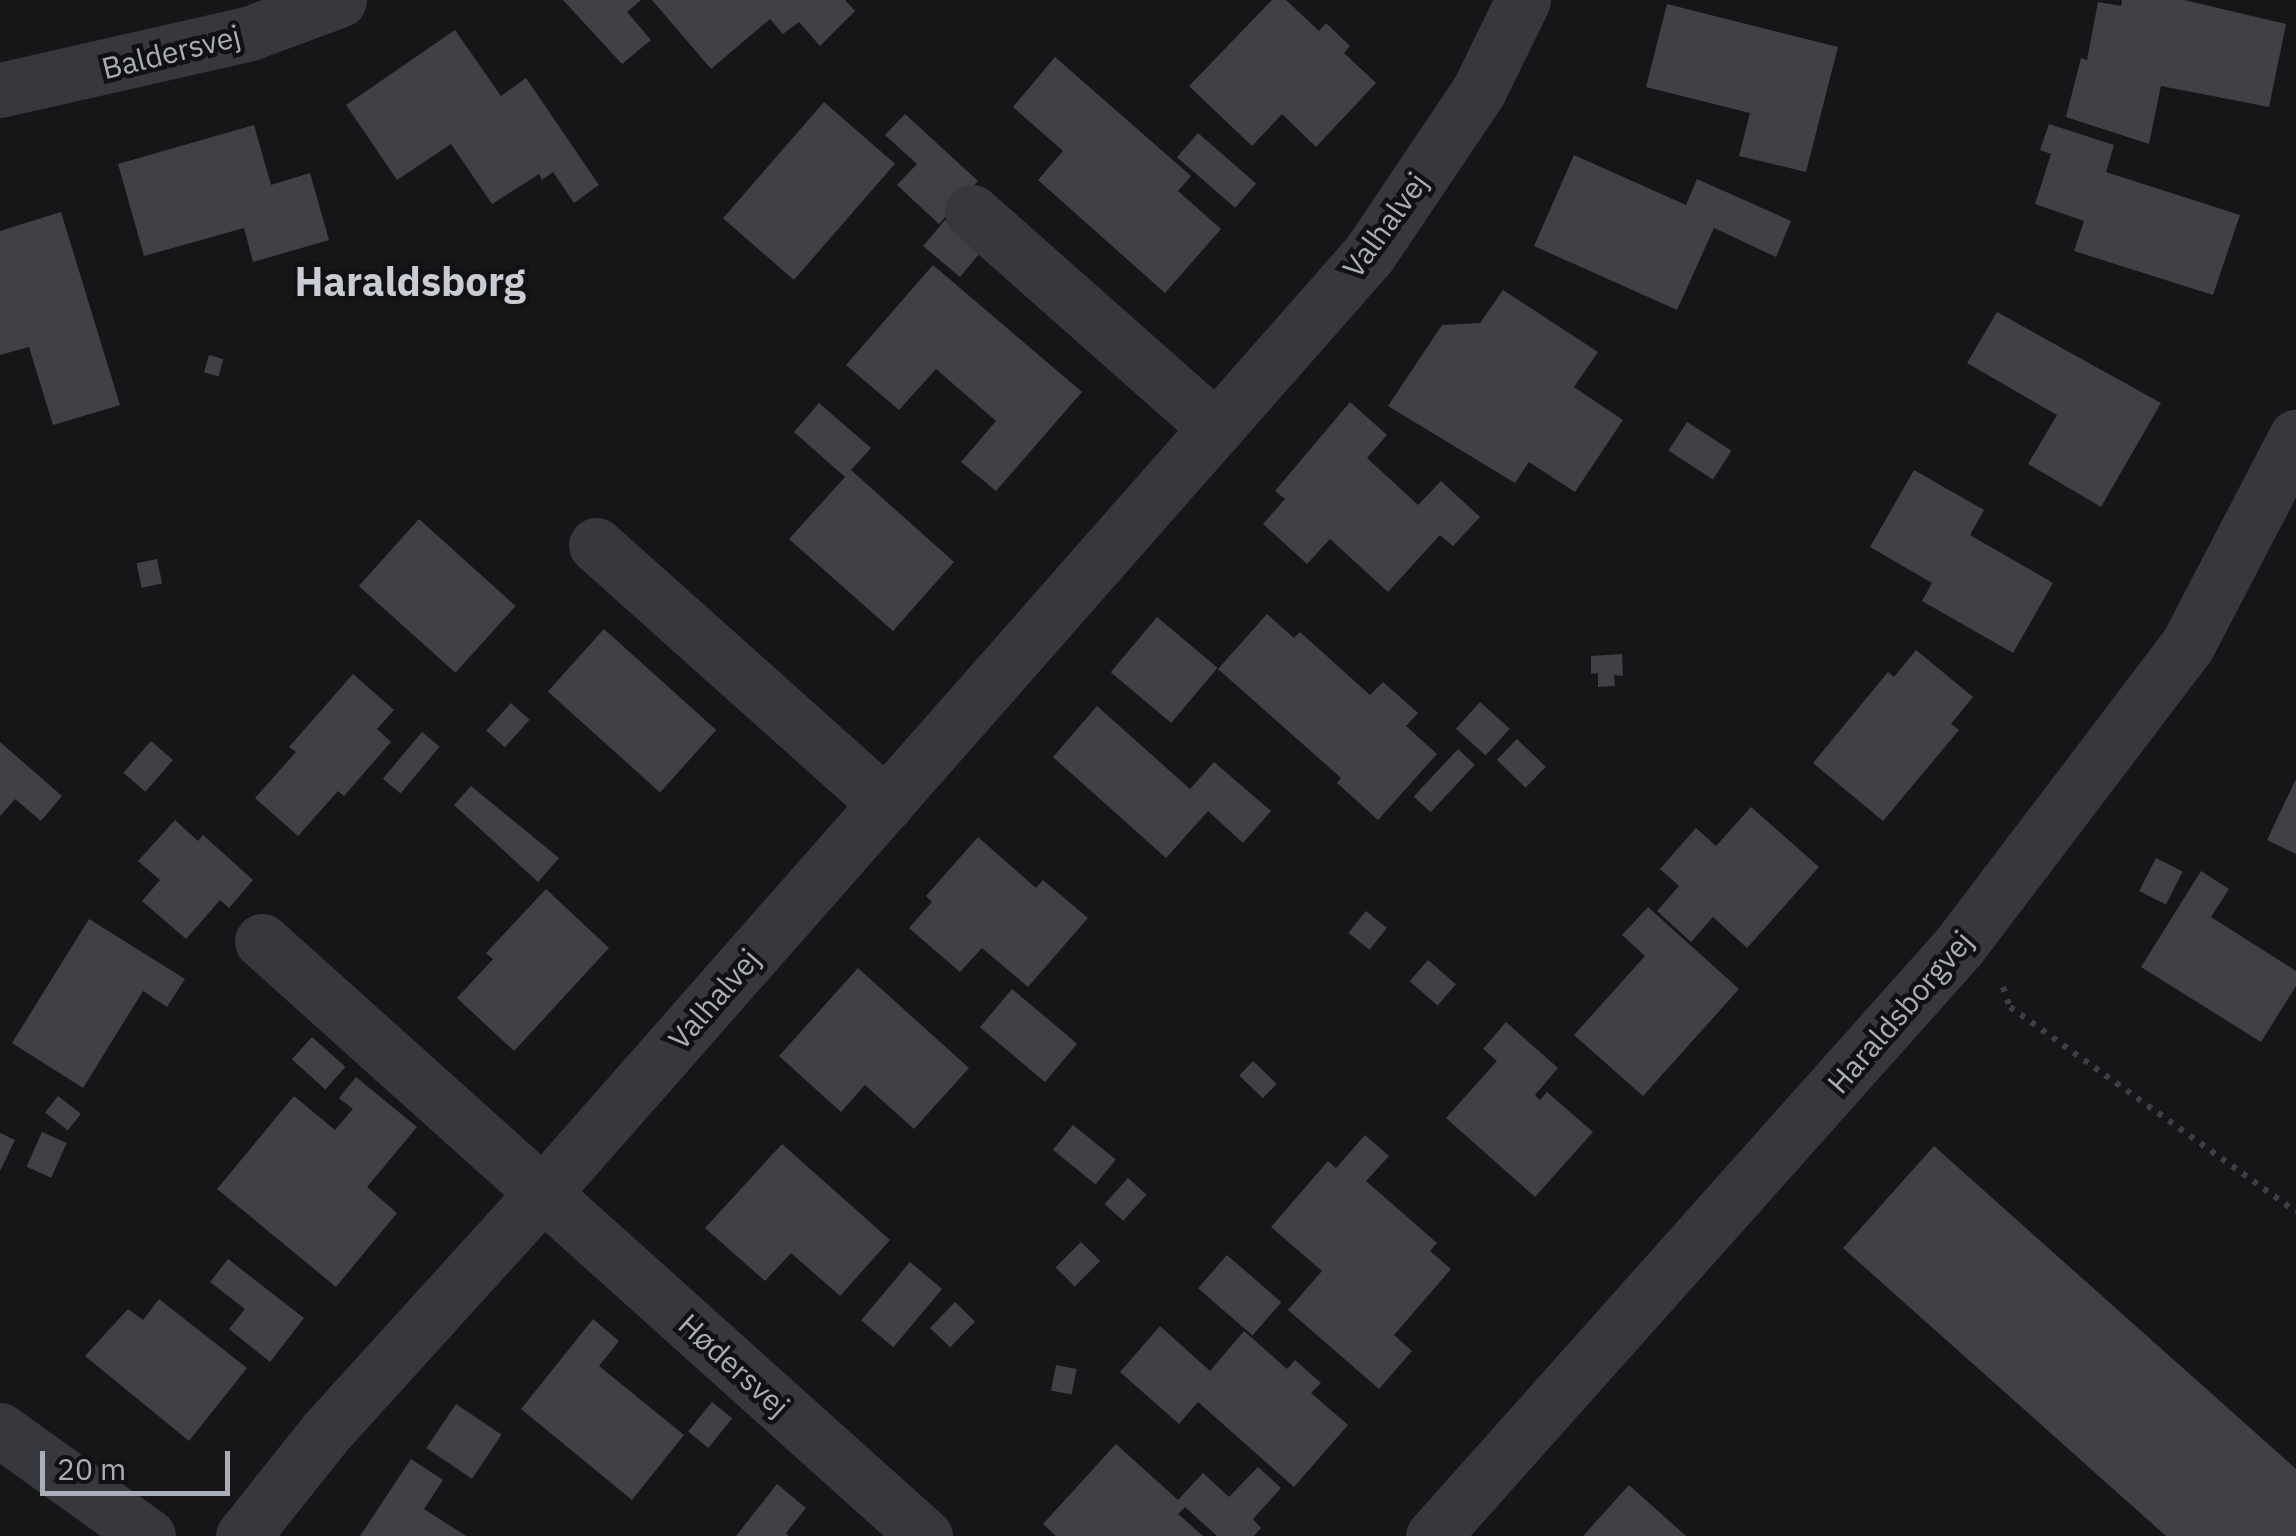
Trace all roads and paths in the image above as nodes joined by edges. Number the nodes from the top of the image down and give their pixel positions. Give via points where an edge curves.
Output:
1 (338, 0) edge
2 (1523, 0) edge
3 (0, 90) edge
4 (972, 212) dead end
5 (1216, 428) junction
6 (2296, 437) edge
7 (596, 545) dead end
8 (886, 804) junction
9 (262, 940) dead end
10 (1959, 946) junction
11 (542, 1194) junction
12 (2296, 1212) edge
13 (0, 1430) edge
14 (148, 1536) edge
15 (243, 1536) edge
16 (925, 1536) edge
17 (1433, 1536) edge

1 - 3 street, Baldersvej via 250,33
2 - 5 street, Valhalvej via 1479,90 1369,254
4 - 5 street
5 - 8 street, Valhalvej
6 - 10 street, Haraldsborgvej via 2186,646
7 - 8 street
8 - 11 street, Valhalvej
9 - 11 street
10 - 12 path via 2001,982 2010,1007
10 - 17 street, Haraldsborgvej
11 - 15 street, Valhalvej via 324,1434
11 - 16 street, Hødersvej
13 - 14 street

